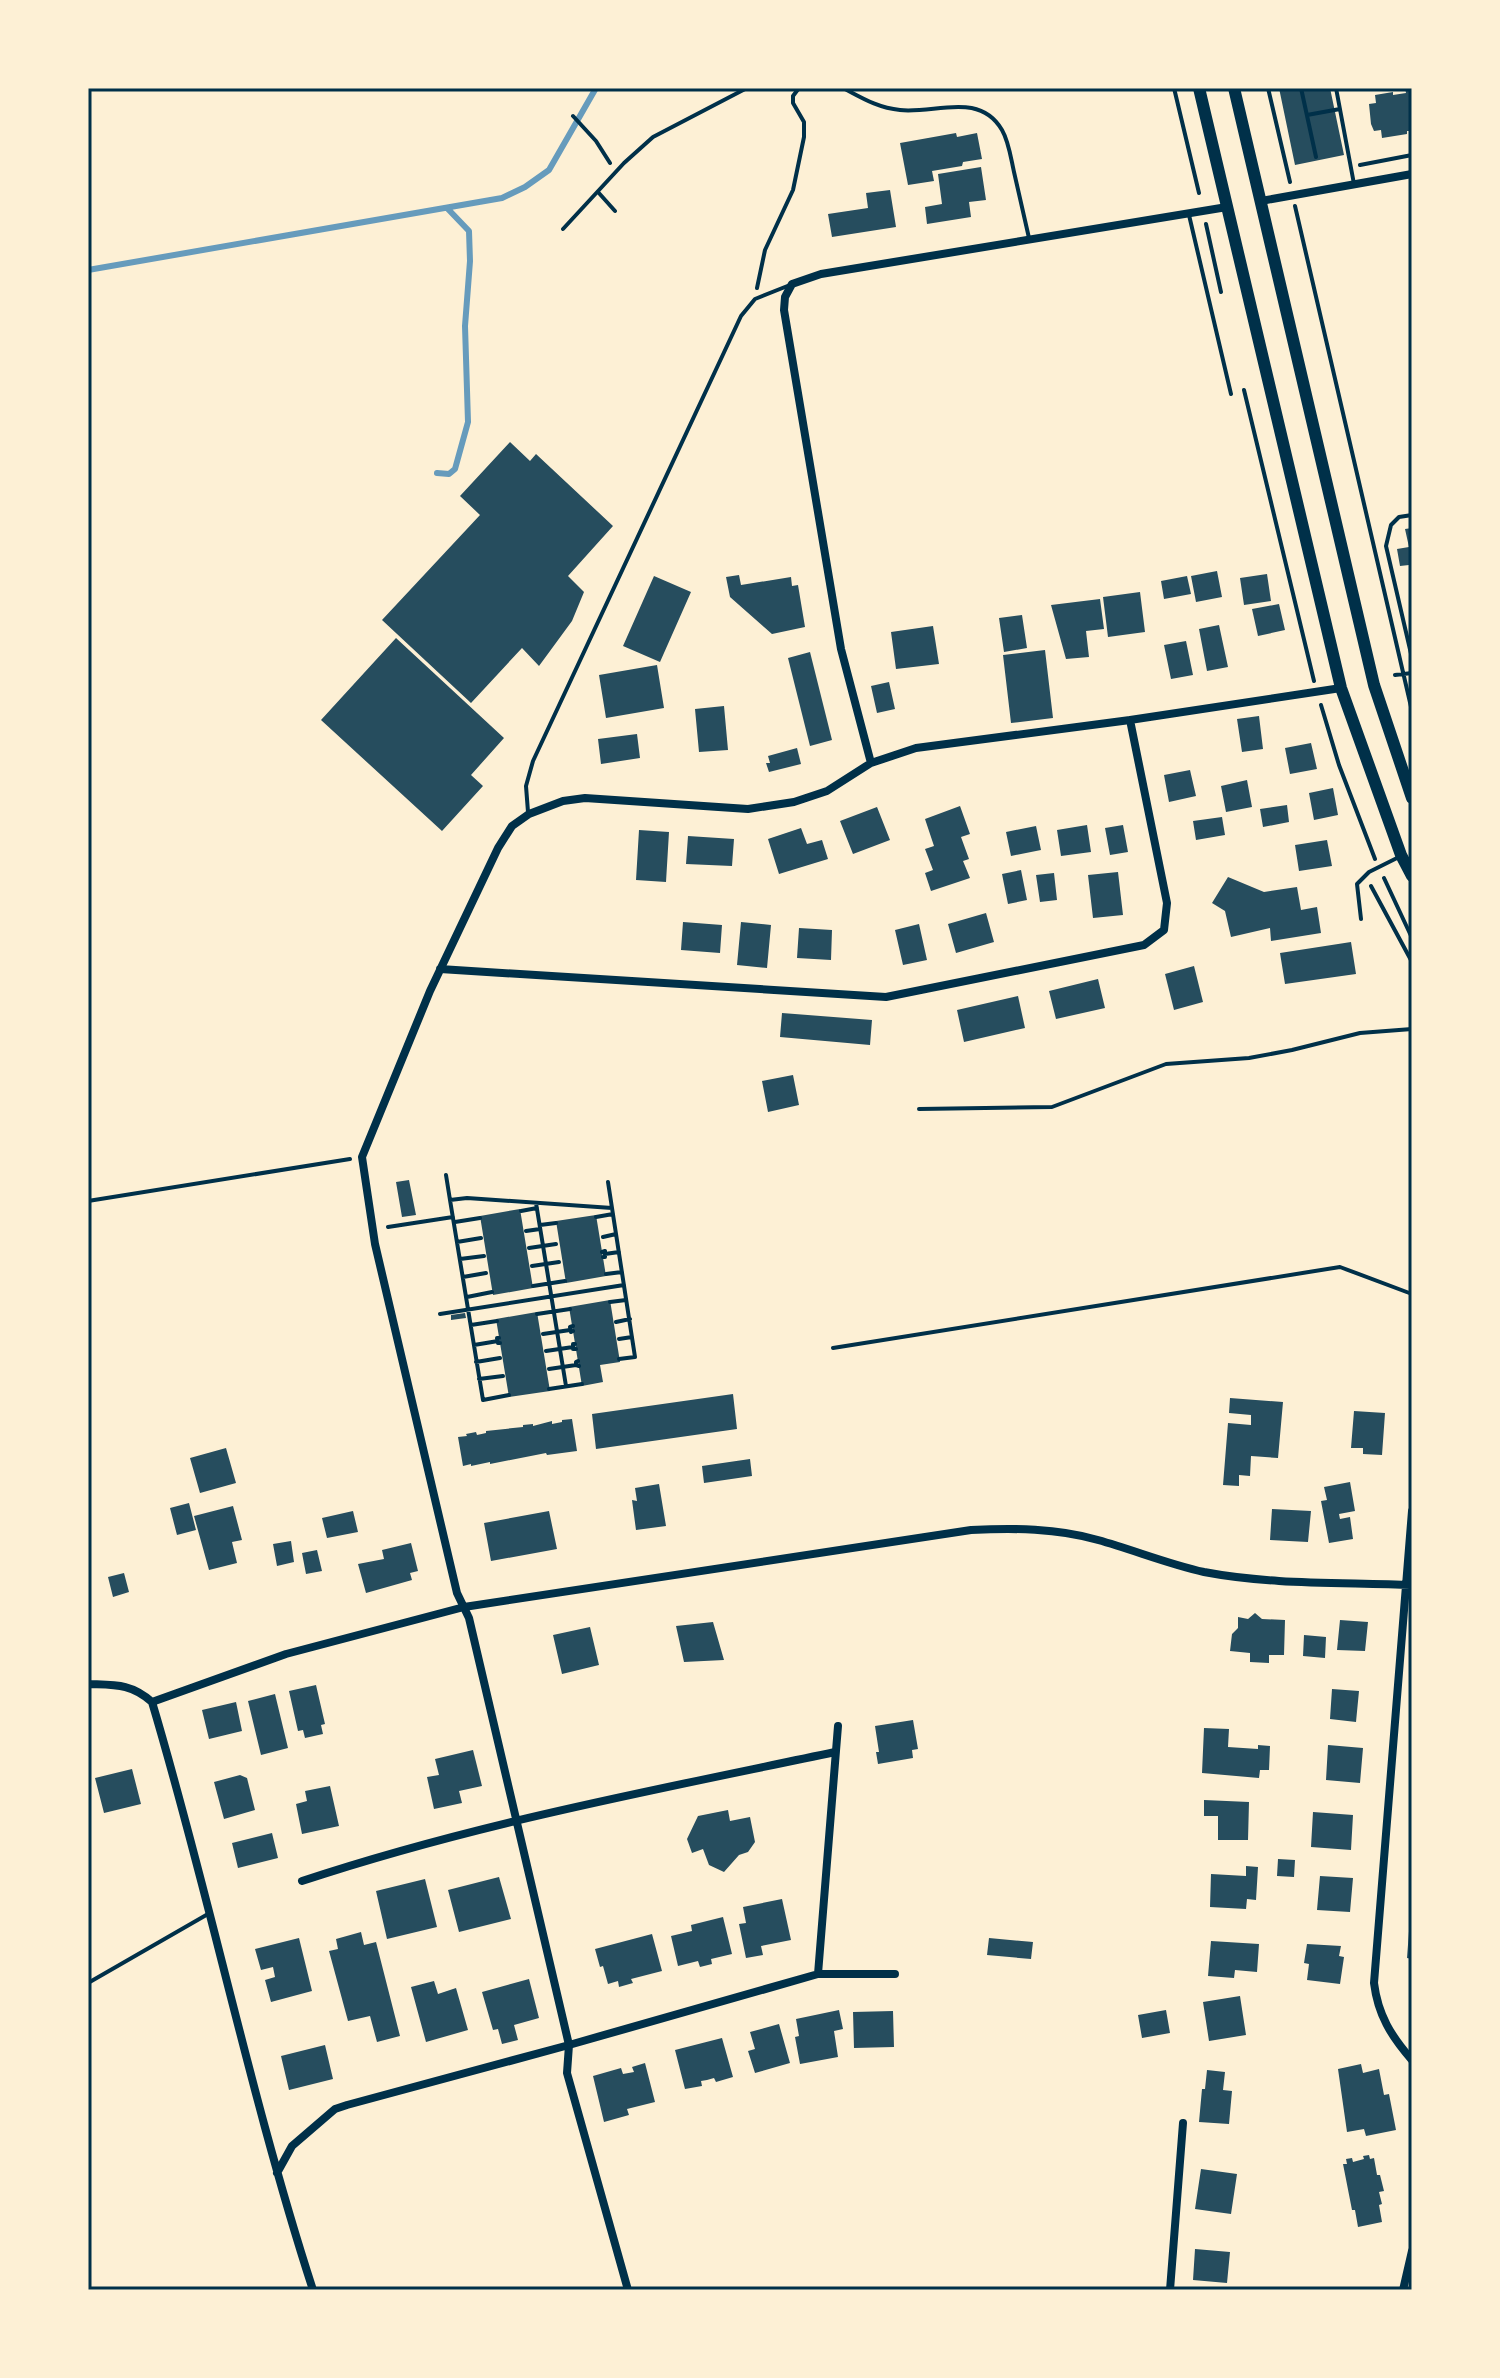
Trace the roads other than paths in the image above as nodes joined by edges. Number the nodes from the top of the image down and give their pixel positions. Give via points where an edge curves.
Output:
1 (747, 88) edge
2 (843, 88) edge
3 (1199, 88) edge
4 (1234, 88) edge
5 (1301, 88) edge
6 (1336, 88) edge
7 (1340, 109) junction
8 (1307, 115) junction
9 (1316, 157) dead end
10 (1412, 174) edge
11 (1355, 184) junction
12 (597, 191) junction
13 (1261, 201) junction
14 (1227, 207) junction
15 (615, 211) dead end
16 (1188, 212) junction
17 (563, 229) dead end
18 (1029, 241) junction
19 (792, 284) junction
20 (1231, 394) dead end
21 (1341, 688) junction
22 (1130, 720) junction
23 (871, 763) junction
24 (1412, 798) edge
25 (529, 814) junction
26 (1401, 855) junction
27 (1412, 876) edge
28 (1361, 919) dead end
29 (440, 969) junction
30 (1412, 1511) edge
31 (1409, 1585) edge
32 (464, 1607) junction
33 (88, 1684) edge
34 (152, 1702) junction
35 (838, 1726) dead end
36 (835, 1752) junction
37 (515, 1819) junction
38 (302, 1881) dead end
39 (208, 1914) junction
40 (818, 1974) junction
41 (895, 1974) dead end
42 (88, 1983) edge
43 (569, 2045) junction
44 (1412, 2060) edge
45 (1183, 2123) dead end
46 (277, 2173) junction
47 (1412, 2251) edge
48 (313, 2290) edge
49 (628, 2290) edge
50 (1170, 2290) edge
51 (1403, 2290) edge

1 - 12 lane via 653,137
2 - 18 lane via 875,105 901,111 962,106 992,118 1008,147
3 - 14 main road
4 - 13 main road
5 - 8 lane
6 - 7 lane
7 - 8 lane
7 - 11 lane
8 - 9 lane
10 - 11 street
11 - 13 street
12 - 15 lane
12 - 17 lane
13 - 24 main road via 1374,685
14 - 16 street
14 - 21 main road
16 - 18 street
16 - 20 lane
18 - 19 street via 821,274
19 - 23 street via 784,310 841,649
19 - 25 lane via 755,299 741,316 533,761 526,786
21 - 22 street
21 - 26 main road
22 - 23 street via 916,748
22 - 29 street via 1167,903 1164,930 1144,945 886,997
23 - 25 street via 827,791 748,809 585,798
25 - 29 street via 512,826 498,848
26 - 27 main road
26 - 28 lane via 1357,884
29 - 32 street via 362,1157 375,1244
30 - 31 street
31 - 32 street via 1243,1577 1203,1571 1097,1539 1016,1528 971,1530
31 - 44 street via 1374,1983 1388,2030
32 - 34 street via 286,1654
32 - 37 street
33 - 34 street via 127,1686
34 - 39 street
35 - 36 street
36 - 37 street
36 - 40 street
37 - 38 street
37 - 43 street
39 - 42 lane
39 - 46 street
40 - 41 street
40 - 43 street
43 - 46 street via 335,2109 292,2146
43 - 49 street via 567,2073
45 - 50 street
46 - 48 street
47 - 51 street

